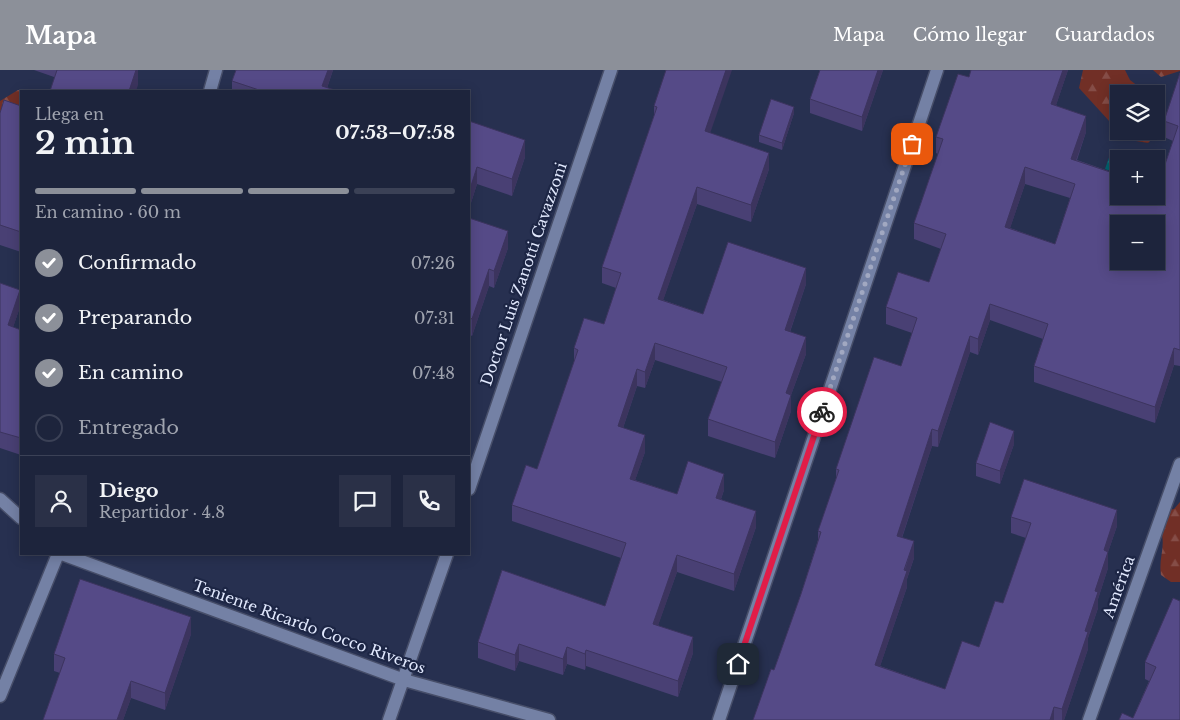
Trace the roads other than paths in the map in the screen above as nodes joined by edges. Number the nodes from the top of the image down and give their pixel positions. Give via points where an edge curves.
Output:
1 (216, 70) edge
2 (611, 70) edge
3 (937, 70) edge
4 (210, 90) edge
5 (1180, 464) edge
6 (470, 486) edge
7 (0, 499) edge
8 (20, 517) edge
9 (58, 555) edge
10 (65, 555) edge
11 (447, 555) edge
12 (404, 680) junction
13 (0, 696) edge
14 (389, 720) edge
15 (549, 720) edge
16 (720, 720) edge
17 (1089, 720) edge

1 - 4 street
2 - 6 street, Doctor Luis Zanotti Cavazzoni
3 - 16 street
5 - 17 street, América
7 - 8 street
9 - 13 street
10 - 12 street, Teniente Ricardo Cocco Riveros
11 - 12 street
12 - 14 street
12 - 15 street, Teniente Ricardo Cocco Riveros

